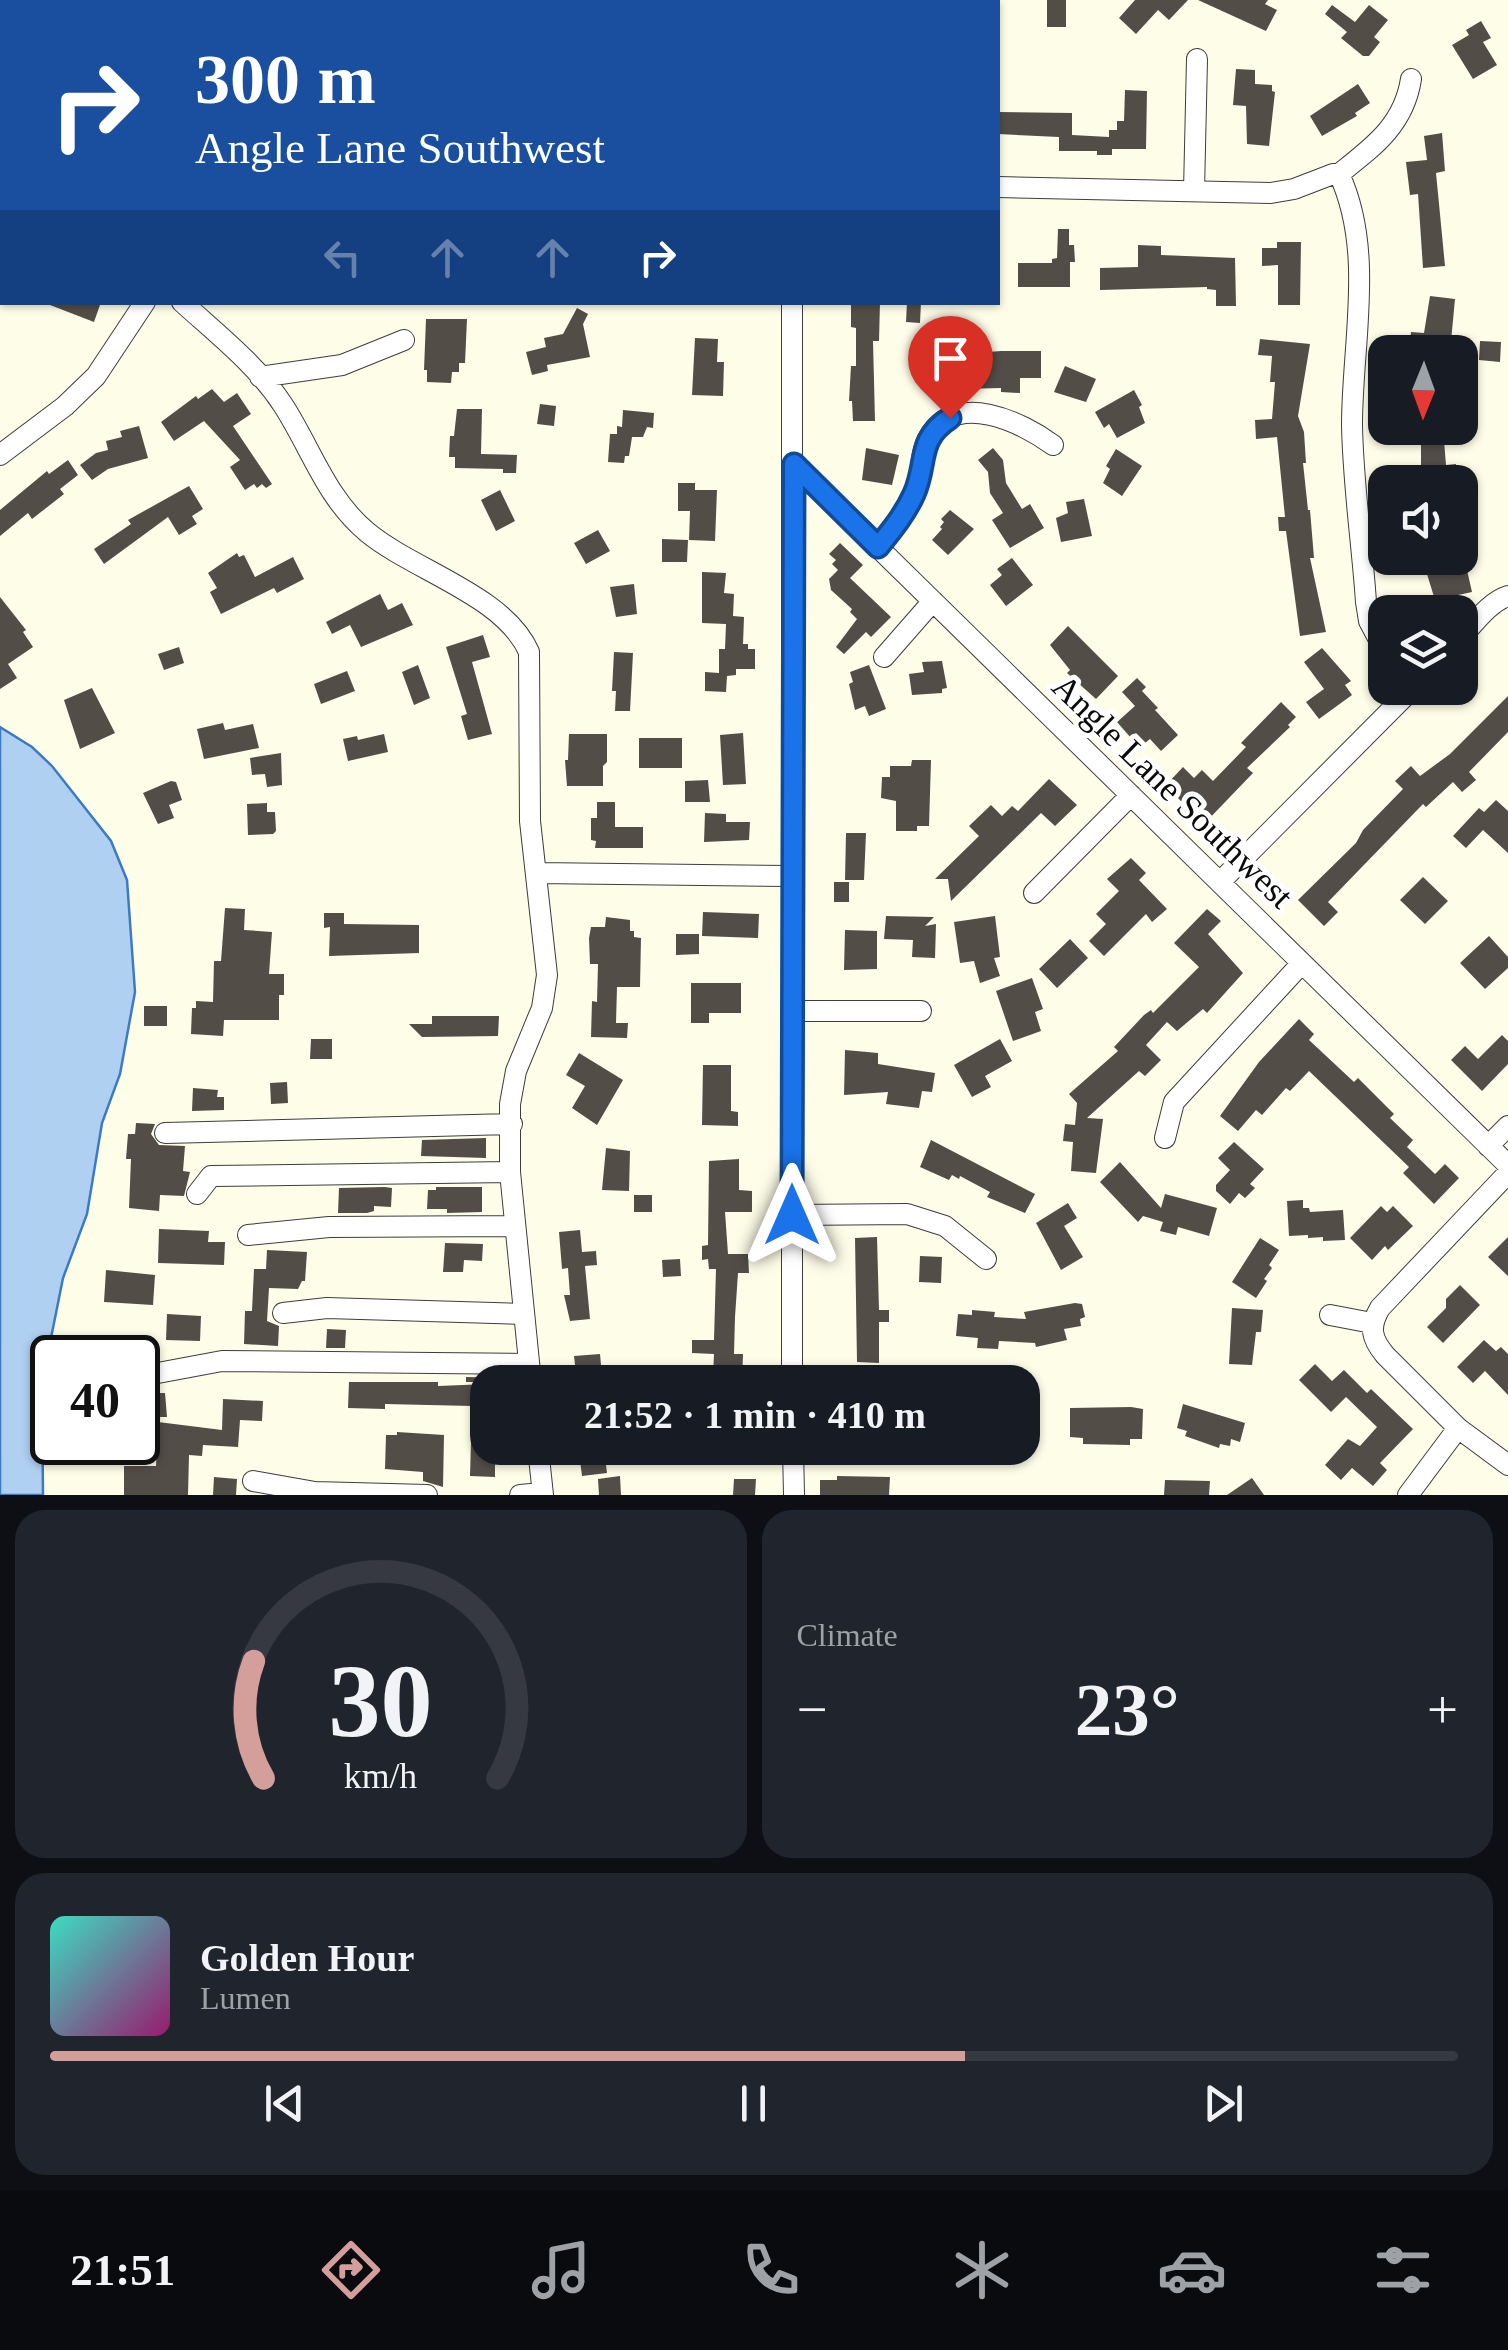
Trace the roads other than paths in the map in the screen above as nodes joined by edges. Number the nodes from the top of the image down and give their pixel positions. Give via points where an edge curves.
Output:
1 (1196, 59) dead end
2 (1411, 80) dead end
3 (1339, 174) junction
4 (1000, 187) edge
5 (1194, 191) junction
6 (143, 305) edge
7 (185, 305) edge
8 (792, 305) edge
9 (404, 340) dead end
10 (260, 377) junction
11 (4, 445) edge
12 (1052, 445) dead end
13 (794, 464) junction
14 (878, 547) junction
15 (1508, 596) edge
16 (933, 601) junction
17 (1368, 615) edge
18 (1478, 619) edge
19 (884, 657) dead end
20 (1397, 705) edge
21 (1130, 795) junction
22 (536, 873) junction
23 (792, 876) junction
24 (1220, 882) junction
25 (1034, 893) dead end
26 (1302, 963) junction
27 (792, 1011) junction
28 (921, 1012) dead end
29 (512, 1124) junction
30 (1508, 1126) edge
31 (165, 1133) dead end
32 (1166, 1138) dead end
33 (1488, 1146) junction
34 (1508, 1166) edge
35 (510, 1172) junction
36 (1508, 1174) edge
37 (198, 1194) dead end
38 (792, 1215) junction
39 (515, 1226) junction
40 (248, 1235) dead end
41 (986, 1259) dead end
42 (283, 1313) dead end
43 (523, 1314) junction
44 (1330, 1315) dead end
45 (1372, 1323) junction
46 (529, 1365) edge
47 (792, 1365) edge
48 (470, 1371) edge
49 (160, 1372) edge
50 (1458, 1428) junction
51 (539, 1465) edge
52 (793, 1465) edge
53 (1508, 1465) edge
54 (253, 1481) dead end
55 (542, 1494) edge
56 (427, 1495) edge
57 (520, 1495) edge
58 (794, 1495) edge
59 (1408, 1495) edge

1 - 5 street
2 - 3 street via 1398,121
3 - 5 street via 1271,192
3 - 17 street via 1357,241 1352,429
4 - 5 street
6 - 11 street via 96,376 65,406
7 - 10 street
8 - 13 street
9 - 10 street via 342,365
10 - 22 street via 328,486 366,530 504,616 524,638
12 - 14 street via 1004,418 950,418 930,435 917,489
13 - 14 street, Angle Lane Southwest
13 - 23 street
14 - 16 street, Angle Lane Southwest
15 - 18 street
16 - 19 street
16 - 21 street, Angle Lane Southwest
20 - 24 street
21 - 24 street, Angle Lane Southwest
21 - 25 street
22 - 23 street
22 - 29 street via 547,975 539,1019 512,1087
23 - 27 street
24 - 26 street, Angle Lane Southwest
26 - 32 street via 1174,1102
26 - 33 street, Angle Lane Southwest
27 - 28 street
27 - 38 street
29 - 31 street
29 - 35 street
30 - 33 street
33 - 34 street, Angle Lane Southwest
35 - 37 street via 211,1176
35 - 39 street
36 - 45 street
38 - 41 street via 907,1214 945,1226
38 - 47 street
39 - 40 street via 329,1227
39 - 43 street
42 - 43 street via 328,1308
43 - 46 street
44 - 45 street
45 - 50 street via 1374,1342
48 - 49 street via 222,1361
50 - 53 street
50 - 59 street
51 - 55 street
52 - 58 street
54 - 56 street via 315,1492
55 - 57 street

